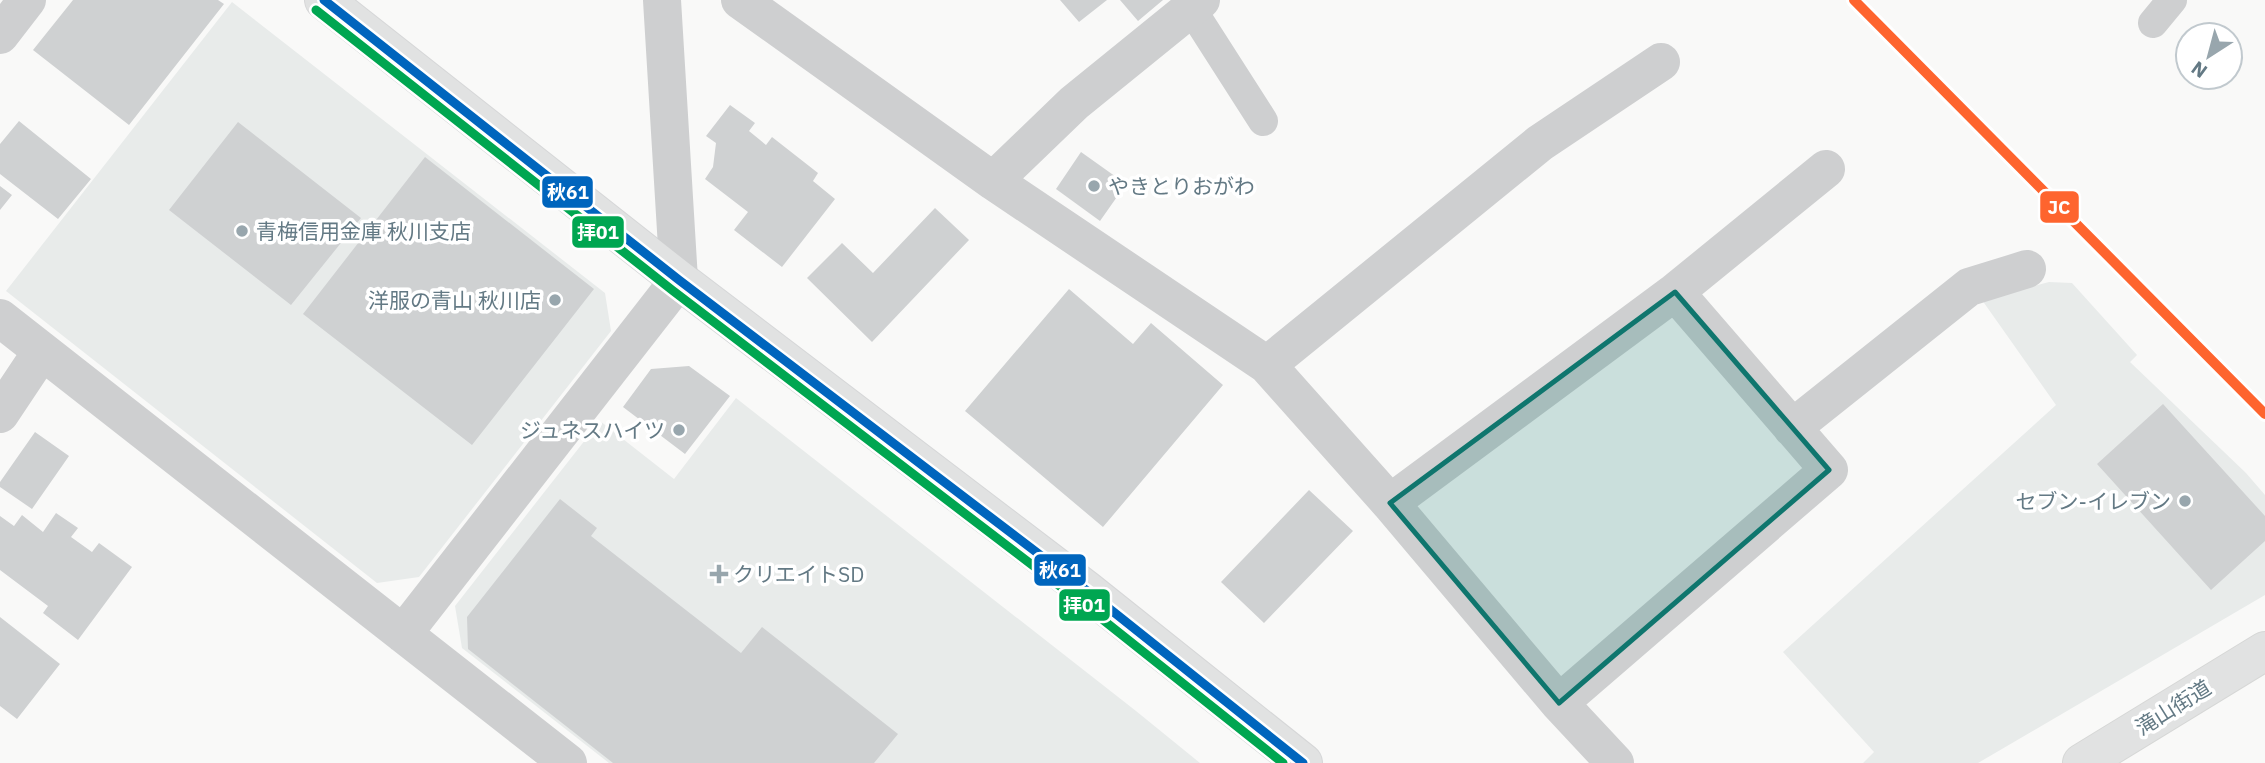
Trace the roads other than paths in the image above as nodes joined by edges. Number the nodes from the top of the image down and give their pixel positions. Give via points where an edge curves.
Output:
1 (27, 0) edge
2 (324, 0) edge
3 (662, 0) edge
4 (740, 0) edge
5 (2172, 0) edge
6 (1196, 4) edge
7 (2153, 23) dead end
8 (0, 35) edge
9 (1661, 62) dead end
10 (1263, 121) dead end
11 (1826, 169) dead end
12 (993, 181) junction
13 (2027, 269) dead end
14 (679, 279) junction
15 (1675, 292) junction
16 (0, 318) edge
17 (42, 351) junction
18 (1267, 365) junction
19 (0, 414) edge
20 (1792, 428) junction
21 (1390, 503) junction
22 (403, 634) junction
23 (2265, 651) edge
24 (1559, 703) junction
25 (568, 763) edge
26 (1303, 763) edge
27 (1615, 763) edge
28 (2082, 763) edge

1 - 8 street
2 - 14 main road
3 - 14 street
4 - 12 street
5 - 7 lane
6 - 10 lane
6 - 12 street via 1074,103
9 - 18 street via 1539,143
11 - 15 street
12 - 18 street
13 - 20 street via 1969,286
14 - 22 street
14 - 26 main road via 1086,590
15 - 20 street
15 - 21 street
16 - 17 street
17 - 19 street
17 - 22 street
18 - 21 street
20 - 24 street via 1829,470
21 - 24 street
22 - 25 street
23 - 28 main road, 滝山街道
24 - 27 street

